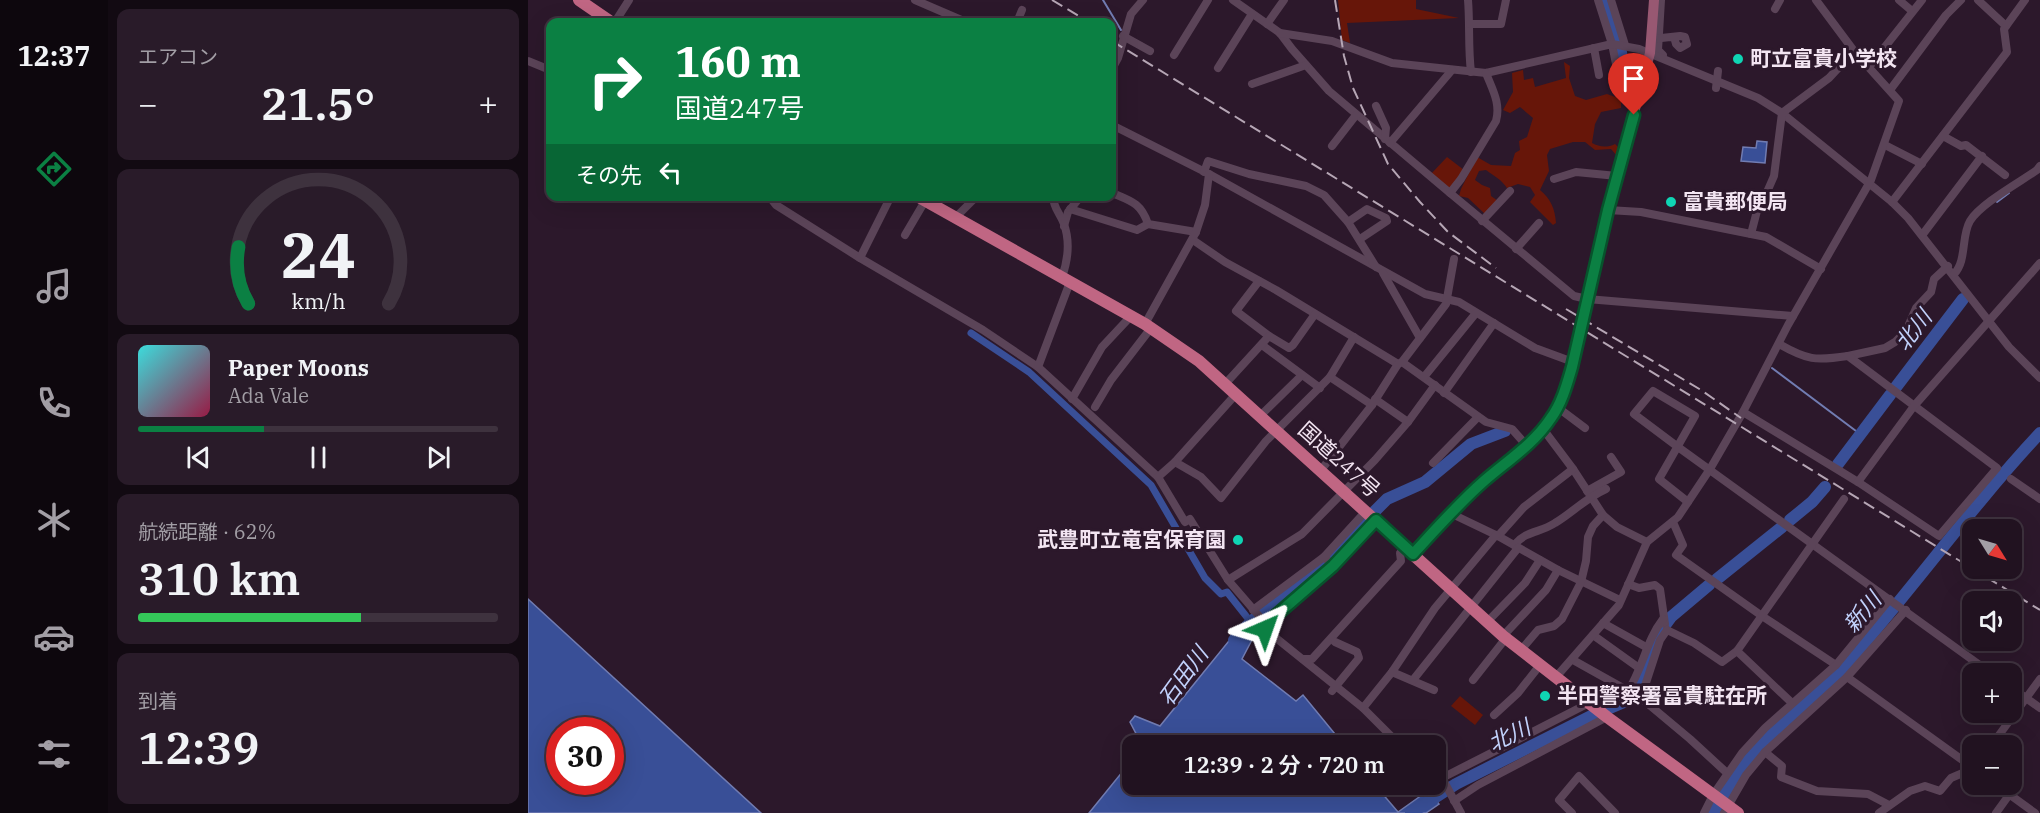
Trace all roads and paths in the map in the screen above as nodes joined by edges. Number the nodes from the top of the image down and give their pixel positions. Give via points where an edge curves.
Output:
1 (579, 0) edge
2 (629, 0) edge
3 (915, 0) edge
4 (1143, 0) edge
5 (1208, 0) edge
6 (1234, 0) edge
7 (1284, 0) edge
8 (1468, 0) edge
9 (1506, 0) edge
10 (1598, 0) edge
11 (1611, 0) edge
12 (1670, 0) edge
13 (1780, 0) edge
14 (1816, 0) edge
15 (1899, 0) edge
16 (1922, 0) edge
17 (1961, 0) edge
18 (1978, 0) edge
19 (2025, 0) edge
20 (1657, 2) edge
21 (1775, 9) dead end
22 (1022, 10) dead end
23 (1912, 11) junction
24 (1252, 14) junction
25 (607, 18) edge
26 (616, 18) edge
27 (957, 18) edge
28 (1019, 18) edge
29 (1267, 24) junction
30 (1470, 24) junction
31 (2006, 26) junction
32 (1280, 33) junction
33 (1123, 36) junction
34 (1674, 37) dead end
35 (1612, 44) junction
36 (1625, 45) junction
37 (1594, 48) junction
38 (1656, 48) junction
39 (1150, 51) dead end
40 (1854, 51) junction
41 (1174, 55) dead end
42 (528, 61) edge
43 (1116, 62) edge
44 (1306, 65) junction
45 (1869, 67) junction
46 (546, 68) edge
47 (1218, 68) dead end
48 (1703, 69) dead end
49 (1452, 70) junction
50 (1718, 71) dead end
51 (1471, 72) junction
52 (1486, 73) junction
53 (1599, 75) dead end
54 (1698, 80) dead end
55 (1252, 84) dead end
56 (1716, 88) dead end
57 (1890, 90) junction
58 (1622, 94) dead end
59 (1376, 106) dead end
60 (1784, 111) junction
61 (1358, 116) junction
62 (1116, 127) edge
63 (1943, 136) junction
64 (1385, 139) junction
65 (1885, 145) junction
66 (1332, 146) dead end
67 (1982, 156) junction
68 (1922, 164) junction
69 (2040, 166) edge
70 (1207, 173) junction
71 (2005, 175) dead end
72 (1617, 176) junction
73 (1554, 179) dead end
74 (1869, 182) junction
75 (1510, 190) dead end
76 (1450, 194) junction
77 (1116, 195) edge
78 (1893, 200) junction
79 (773, 201) edge
80 (779, 201) edge
81 (888, 201) edge
82 (920, 201) edge
83 (925, 201) edge
84 (972, 201) edge
85 (1053, 201) edge
86 (1077, 201) edge
87 (776, 205) junction
88 (1070, 209) junction
89 (1608, 210) junction
90 (955, 218) junction
91 (1482, 221) junction
92 (1348, 222) junction
93 (1539, 223) dead end
94 (1148, 224) junction
95 (1064, 226) junction
96 (1924, 232) junction
97 (1751, 234) junction
98 (905, 235) dead end
99 (1195, 236) junction
100 (1360, 239) junction
101 (1516, 249) junction
102 (860, 258) junction
103 (1454, 259) dead end
104 (2040, 263) edge
105 (1948, 266) junction
106 (1378, 269) junction
107 (1821, 269) junction
108 (1955, 272) junction
109 (1065, 277) junction
110 (1259, 281) junction
111 (1587, 299) junction
112 (1448, 300) junction
113 (1476, 313) junction
114 (1315, 314) junction
115 (1131, 316) junction
116 (1793, 316) junction
117 (1991, 321) junction
118 (1494, 323) junction
119 (1148, 324) junction
120 (1164, 331) dead end
121 (1269, 336) junction
122 (1354, 337) junction
123 (1420, 338) junction
124 (1779, 344) junction
125 (1262, 345) junction
126 (1848, 356) junction
127 (1573, 362) junction
128 (1400, 363) junction
129 (1038, 367) junction
130 (2040, 373) edge
131 (1302, 375) junction
132 (1424, 376) junction
133 (1330, 377) junction
134 (2040, 378) edge
135 (1226, 383) junction
136 (1435, 386) junction
137 (1320, 388) junction
138 (1237, 393) junction
139 (1444, 393) junction
140 (1072, 399) junction
141 (1374, 402) junction
142 (1914, 406) junction
143 (1095, 407) dead end
144 (1557, 407) junction
145 (1743, 412) junction
146 (1262, 415) junction
147 (1478, 417) junction
148 (1408, 422) junction
149 (1585, 428) dead end
150 (1543, 429) junction
151 (1277, 430) junction
152 (1527, 446) junction
153 (1678, 447) junction
154 (1611, 457) dead end
155 (1175, 462) junction
156 (1433, 463) dead end
157 (1572, 469) junction
158 (1710, 469) junction
159 (1321, 470) junction
160 (1158, 477) junction
161 (2011, 478) dead end
162 (1857, 482) junction
163 (1606, 489) dead end
164 (1344, 491) junction
165 (1588, 493) junction
166 (1844, 499) dead end
167 (2040, 499) edge
168 (1689, 502) junction
169 (1366, 511) junction
170 (1450, 513) junction
171 (1603, 515) junction
172 (1376, 520) junction
173 (1673, 522) junction
174 (1497, 535) junction
175 (1647, 542) junction
176 (1813, 544) junction
177 (1516, 546) junction
178 (1409, 549) junction
179 (1324, 556) junction
180 (1540, 560) junction
181 (1404, 565) junction
182 (1333, 566) junction
183 (1558, 570) junction
184 (1228, 580) junction
185 (1581, 582) junction
186 (1628, 584) junction
187 (1450, 590) junction
188 (1890, 599) junction
189 (1620, 600) junction
190 (1470, 608) junction
191 (1253, 610) junction
192 (1906, 610) junction
193 (1762, 616) junction
194 (1664, 619) junction
195 (1487, 621) junction
196 (1603, 623) junction
197 (1266, 624) junction
198 (1667, 630) junction
199 (1593, 635) junction
200 (1505, 637) junction
201 (1335, 642) junction
202 (1646, 647) junction
203 (1521, 650) junction
204 (1737, 651) junction
205 (1303, 659) junction
206 (1573, 660) junction
207 (1977, 663) edge
208 (1540, 665) junction
209 (1836, 665) junction
210 (1639, 668) junction
211 (1310, 670) junction
212 (1392, 672) junction
213 (1847, 676) junction
214 (1556, 677) junction
215 (2040, 679) edge
216 (1413, 680) junction
217 (1473, 680) dead end
218 (1334, 689) junction
219 (1434, 690) dead end
220 (1628, 691) junction
221 (2022, 695) edge
222 (1641, 698) junction
223 (2026, 698) junction
224 (1792, 703) junction
225 (1591, 705) junction
226 (1363, 708) junction
227 (2040, 708) edge
228 (1494, 715) dead end
229 (1607, 717) junction
230 (1390, 735) edge
231 (1999, 735) edge
232 (1765, 752) junction
233 (1962, 761) edge
234 (1727, 773) junction
235 (1962, 773) edge
236 (1446, 777) edge
237 (1446, 788) edge
238 (1713, 795) junction
239 (2009, 795) joint
240 (1453, 798) junction
241 (1889, 805) junction
242 (1730, 811) edge
243 (1461, 813) edge
244 (1572, 813) edge
245 (1615, 813) edge
246 (1704, 813) edge
247 (1879, 813) edge
248 (1996, 813) edge
249 (2035, 813) edge

1 - 25 highway
2 - 26 street
3 - 27 street
4 - 33 street via 1131,14
5 - 41 street
6 - 24 street
7 - 29 street
8 - 30 street
9 - 30 street via 1501,24
10 - 35 street
11 - 36 street
12 - 20 street
13 - 21 street
14 - 40 street
15 - 23 street
16 - 23 street
17 - 57 street
18 - 31 street
19 - 31 street
20 - 38 main road
22 - 28 street
23 - 45 street
24 - 29 street
24 - 47 street
29 - 32 street
30 - 51 street
31 - 63 street via 2007,52
32 - 44 street
32 - 49 street via 1332,41 1392,63
33 - 39 street
33 - 43 street
34 - 38 street
35 - 36 street
35 - 37 street
35 - 58 street
36 - 38 street
37 - 52 street
37 - 53 street
38 - 60 street
38 - 72 main road
40 - 45 street
40 - 60 street via 1829,78
42 - 46 street
44 - 55 street
44 - 61 street
45 - 57 street
48 - 54 street
49 - 51 street
49 - 64 street
50 - 56 street
51 - 52 street
52 - 76 street via 1497,103 1496,121
57 - 65 street via 1899,101
59 - 64 street via 1386,128
60 - 74 street
60 - 97 street via 1773,176 1755,214
61 - 64 street
61 - 66 street
62 - 70 street
63 - 67 street
63 - 68 street
64 - 76 street
65 - 68 street
65 - 74 street
67 - 71 street
67 - 96 street
68 - 78 street
69 - 108 street via 1979,210 1969,222
70 - 92 street via 1208,161 1306,186 1324,195
70 - 99 street via 1205,205
70 - 106 street
72 - 73 street via 1576,172
72 - 89 main road
74 - 78 street
74 - 107 street
75 - 91 street
76 - 91 street
77 - 94 street via 1139,206
78 - 96 street
79 - 87 street
80 - 87 street
81 - 102 street
82 - 98 street
83 - 90 highway, 国道247号
84 - 90 street
85 - 95 street
86 - 88 street
87 - 102 street
88 - 94 street via 1137,230
88 - 95 street
89 - 97 street via 1641,212
89 - 111 main road
90 - 109 highway, 国道247号
91 - 101 street
92 - 100 street
92 - 100 street via 1367,209 1386,218
93 - 101 street
94 - 99 street
95 - 109 street via 1068,262
96 - 105 street
96 - 108 street
97 - 107 street via 1780,244
99 - 110 street
99 - 119 street
100 - 106 street
101 - 111 street via 1574,296
102 - 129 street
103 - 112 street
104 - 117 street
105 - 108 street
105 - 126 street via 1934,279 1931,292 1895,342
106 - 112 street via 1425,294
106 - 123 street
107 - 116 street
108 - 117 street
109 - 115 highway, 国道247号
109 - 119 street
109 - 129 street
110 - 114 street
110 - 121 street via 1236,311
111 - 116 street
111 - 127 main road
112 - 113 street
112 - 123 street
113 - 118 street
113 - 132 street
114 - 121 street via 1289,348
114 - 122 street
115 - 119 highway, 国道247号
115 - 140 street via 1102,347
116 - 124 street
117 - 130 street
117 - 134 street via 2009,347
117 - 142 street
118 - 127 street via 1535,348
118 - 139 street
119 - 120 street
119 - 135 highway, 国道247号
119 - 143 street
121 - 125 street
122 - 128 street
122 - 133 street
123 - 128 street
124 - 126 street via 1801,357
124 - 145 street
125 - 131 street
125 - 135 street
126 - 142 street
127 - 144 main road
128 - 132 street
128 - 141 street
129 - 140 street
131 - 137 street
131 - 146 street
132 - 136 street
133 - 137 street
133 - 141 street
135 - 138 highway, 国道247号
136 - 139 street
136 - 148 street
137 - 151 street
138 - 146 highway, 国道247号
138 - 155 street
139 - 147 street
140 - 160 street
141 - 148 street
141 - 159 street
142 - 162 street
142 - 162 street via 1997,468 1939,536
144 - 149 street
144 - 150 main road
145 - 158 street
145 - 162 street
146 - 151 highway, 国道247号
147 - 152 street via 1512,429
147 - 156 street
148 - 164 street
150 - 152 main road
150 - 157 street
151 - 155 street via 1221,498 1201,477
151 - 159 highway, 国道247号
152 - 170 main road
153 - 153 street via 1695,416 1653,391 1634,414
153 - 158 street
153 - 168 street via 1659,479
154 - 165 street via 1621,472
155 - 160 street
157 - 165 street
157 - 174 street via 1524,507
158 - 168 street
158 - 176 street
159 - 164 highway, 国道247号
160 - 184 street
161 - 167 street
163 - 165 street
164 - 169 highway, 国道247号
164 - 184 street via 1302,534
165 - 171 street
165 - 177 street via 1557,522 1529,532
166 - 176 street
168 - 173 street
169 - 172 highway, 国道247号
169 - 179 street
170 - 174 street
170 - 178 main road
171 - 175 street
171 - 185 street via 1588,537
172 - 178 highway, 国道247号
172 - 182 street
173 - 175 street
173 - 193 street via 1683,545 1676,555
174 - 177 street
174 - 187 street
175 - 186 street
176 - 188 street
176 - 193 street
177 - 180 street
177 - 190 street
178 - 181 street
178 - 187 highway, 国道247号
179 - 182 street
179 - 191 street
180 - 183 street
180 - 195 street via 1525,583
181 - 201 street
181 - 205 street via 1312,659
182 - 197 street
183 - 185 street
183 - 200 street
184 - 191 street
185 - 189 street
185 - 203 street via 1562,619 1554,626 1538,630
186 - 189 street
186 - 194 street via 1639,588 1655,585 1660,589
187 - 190 highway, 国道247号
187 - 212 street
188 - 192 street
188 - 209 street
189 - 196 street
190 - 195 highway, 国道247号
190 - 216 street
191 - 197 street
192 - 207 street
192 - 213 street
193 - 204 street
193 - 209 street
194 - 198 street
194 - 202 street
195 - 200 highway, 国道247号
196 - 199 street
196 - 202 street
197 - 205 street via 1265,629
198 - 204 street via 1722,662
198 - 222 street
199 - 206 street
199 - 210 street
200 - 203 highway, 国道247号
200 - 217 street
201 - 211 street
201 - 218 street via 1357,652 1359,658
202 - 210 street
203 - 208 highway, 国道247号
204 - 224 street
205 - 211 street
206 - 214 street
206 - 220 street
208 - 214 highway, 国道247号
208 - 228 street
209 - 224 street
210 - 220 street
211 - 218 street
212 - 216 street
212 - 226 street
213 - 232 street
213 - 233 street
214 - 225 highway, 国道247号
215 - 223 street
216 - 219 street
218 - 226 street
220 - 222 street
221 - 223 street
222 - 234 street
223 - 227 street
223 - 231 street
224 - 234 street
225 - 229 highway, 国道247号
225 - 236 street
226 - 230 street
229 - 238 highway, 国道247号
229 - 240 street
232 - 241 street via 1782,766 1781,777 1796,784 1817,791 1868,794
232 - 242 street via 1746,775
234 - 238 street
235 - 241 street via 1940,791 1925,786
237 - 240 street
238 - 242 highway, 国道247号
238 - 246 street
239 - 248 street
239 - 249 street
240 - 243 street
241 - 247 street
244 - 245 street via 1559,800 1580,776

